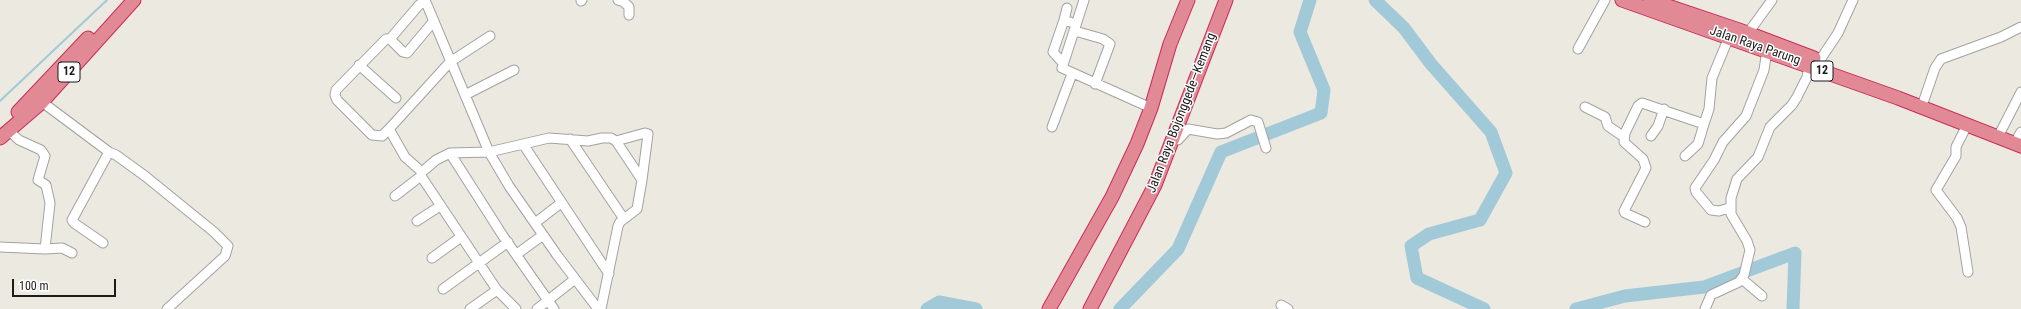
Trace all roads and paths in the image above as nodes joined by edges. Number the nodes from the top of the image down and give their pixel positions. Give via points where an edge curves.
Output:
1 (124, 0) edge
2 (134, 0) edge
3 (618, 0) edge
4 (1084, 0) edge
5 (1188, 0) edge
6 (1226, 0) edge
7 (1605, 0) edge
8 (1622, 0) edge
9 (1650, 0) edge
10 (1772, 0) edge
11 (1853, 0) edge
12 (425, 1) edge
13 (1068, 8) dead end
14 (629, 15) dead end
15 (1064, 20) junction
16 (433, 22) junction
17 (1753, 26) junction
18 (2021, 27) edge
19 (1076, 28) junction
20 (490, 36) dead end
21 (1729, 37) junction
22 (390, 39) junction
23 (88, 44) junction
24 (1578, 50) dead end
25 (1767, 50) junction
26 (450, 62) junction
27 (1063, 63) junction
28 (1815, 63) junction
29 (360, 65) junction
30 (514, 70) dead end
31 (1072, 74) junction
32 (1095, 84) junction
33 (1926, 92) junction
34 (2021, 92) edge
35 (465, 95) junction
36 (396, 98) dead end
37 (42, 102) junction
38 (1585, 107) dead end
39 (1151, 108) junction
40 (1664, 110) junction
41 (1704, 124) junction
42 (1967, 125) junction
43 (1052, 127) dead end
44 (389, 129) junction
45 (3, 132) edge
46 (2013, 133) edge
47 (1651, 136) dead end
48 (1624, 137) junction
49 (570, 139) junction
50 (1173, 140) junction
51 (616, 141) junction
52 (523, 144) junction
53 (1266, 148) dead end
54 (109, 152) junction
55 (489, 152) junction
56 (450, 153) junction
57 (1685, 156) dead end
58 (422, 174) junction
59 (642, 180) junction
60 (395, 196) dead end
61 (561, 203) junction
62 (440, 206) junction
63 (1729, 208) junction
64 (624, 219) junction
65 (417, 221) dead end
66 (1645, 222) dead end
67 (535, 223) junction
68 (544, 235) junction
69 (461, 237) junction
70 (508, 242) junction
71 (103, 243) dead end
72 (0, 247) edge
73 (44, 249) junction
74 (72, 253) dead end
75 (517, 254) junction
76 (432, 258) dead end
77 (478, 263) junction
78 (1968, 272) dead end
79 (609, 274) junction
80 (1743, 277) junction
81 (575, 279) junction
82 (443, 288) dead end
83 (497, 290) junction
84 (1762, 296) dead end
85 (548, 300) junction
86 (1051, 306) edge
87 (168, 309) edge
88 (470, 309) edge
89 (516, 309) edge
90 (537, 309) edge
91 (554, 309) edge
92 (598, 309) edge
93 (601, 309) edge
94 (1090, 309) edge
95 (1705, 309) edge

1 - 23 highway, 12
2 - 23 highway, 12
3 - 14 street via 629,7
4 - 19 street
5 - 39 highway via 1170,44
6 - 50 highway, Jalan Raya Bojonggede—Kemang
7 - 24 street
8 - 21 highway, Jalan Raya Parung / 12
9 - 17 highway, Jalan Raya Parung / 12
10 - 17 street
11 - 28 street via 1838,33
12 - 16 street
12 - 22 street
13 - 15 street
15 - 19 street
15 - 27 street via 1053,52
16 - 22 street via 407,53
16 - 26 street
17 - 28 highway, Jalan Raya Parung / 12
18 - 33 street via 1941,60 1936,65
19 - 27 street
19 - 32 street via 1110,44
20 - 26 street
21 - 25 highway, Jalan Raya Parung / 12
21 - 41 street via 1712,78
22 - 29 street via 386,39
23 - 37 highway, 12
23 - 45 highway, 12 via 27,103
25 - 28 highway, Jalan Raya Parung / 12
25 - 63 street via 1764,70 1746,116 1722,142 1714,160 1695,188 1711,210
26 - 35 street
26 - 44 street
27 - 31 street via 1062,68
28 - 33 highway, Jalan Raya Parung / 12
28 - 42 highway, Jalan Raya Parung / 12
28 - 63 street via 1792,105 1770,128 1758,157 1737,179
29 - 36 street
29 - 44 street via 336,90 336,97 372,136 382,136
30 - 35 street
31 - 32 street
31 - 43 street
32 - 39 street
33 - 46 highway, Jalan Raya Parung / 12
34 - 46 street
35 - 55 street
37 - 45 highway, 12
37 - 54 street
38 - 48 street via 1605,117 1608,126
39 - 86 highway via 1112,197
40 - 41 street
40 - 47 street
40 - 48 street via 1646,103 1640,104
41 - 57 street via 1698,144
42 - 46 highway, Jalan Raya Parung / 12
42 - 78 street via 1956,147 1956,156 1936,190 1961,227
44 - 58 street via 405,157
45 - 73 street via 41,150 45,156 38,180 46,185 50,203
48 - 66 street via 1626,145 1643,159 1646,168 1624,211
49 - 51 street via 588,141 606,138
49 - 52 street via 549,138
49 - 64 street
50 - 53 street via 1178,140 1188,129 1217,134 1251,120 1258,122
50 - 94 highway, Jalan Raya Bojonggede—Kemang via 1155,185
51 - 59 street
51 - 59 street via 648,134
52 - 55 street
52 - 61 street
54 - 71 street via 72,222
54 - 87 street via 145,176 228,246 225,256
55 - 56 street
55 - 67 street
56 - 58 street via 436,160
56 - 70 street
58 - 60 street
58 - 62 street
59 - 64 street via 637,209
61 - 67 street
61 - 79 street
62 - 65 street
62 - 69 street
63 - 80 street via 1750,250
64 - 79 street via 618,226
67 - 68 street
68 - 75 street
68 - 81 street
69 - 76 street
69 - 77 street
70 - 75 street
70 - 77 street
72 - 73 street
73 - 74 street via 62,248
75 - 85 street
77 - 82 street
77 - 83 street
79 - 93 street
80 - 84 street
80 - 95 street via 1711,295
81 - 85 street
81 - 92 street
83 - 88 street
83 - 89 street
85 - 90 street
85 - 91 street

